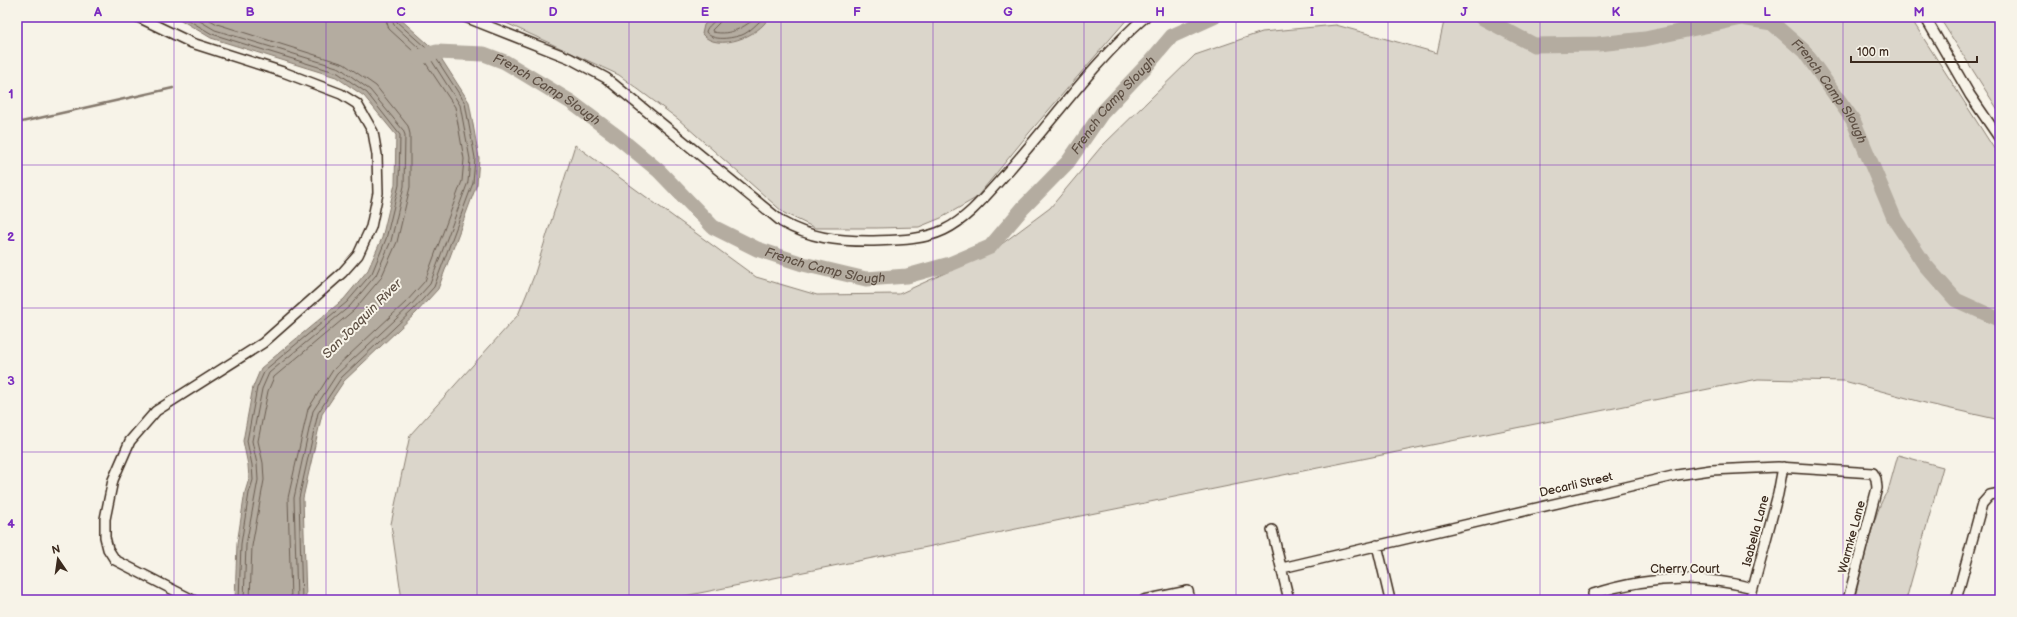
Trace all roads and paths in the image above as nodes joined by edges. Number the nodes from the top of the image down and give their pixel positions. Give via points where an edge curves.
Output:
1 (138, 17) edge
2 (465, 17) edge
3 (1145, 17) edge
4 (1925, 17) edge
5 (2000, 139) edge
6 (1783, 467) junction
7 (1876, 479) joint
8 (2000, 493) edge
9 (1272, 530) dead end
10 (1377, 545) junction
11 (1282, 568) junction
12 (1754, 588) junction
13 (1593, 594) dead end
14 (1189, 596) edge
15 (193, 600) edge
16 (1144, 600) edge
17 (1289, 600) edge
18 (1390, 600) edge
19 (1750, 600) edge
20 (1848, 600) edge
21 (1956, 600) edge

1 - 15 street via 192,43 283,72 341,94 357,104 373,132 377,155 378,193 371,227 358,255 312,302 263,343 156,411 130,441 113,480 105,519 105,537 108,549 115,560
2 - 3 street via 569,58 606,78 782,222 800,232 817,237 851,241 920,237 943,230 958,221 976,206 1015,164 1105,56
4 - 5 street
6 - 7 street, Decarli Street via 1873,473
6 - 10 street, Decarli Street via 1711,470 1663,478
6 - 12 street, Isabella Lane
7 - 20 street, Warmke Lane via 1877,488
8 - 21 street via 1990,495 1982,504
9 - 11 street
10 - 11 street, Decarli Street
10 - 18 street
11 - 17 street
12 - 13 street, Cherry Court via 1716,580 1669,579 1625,585
12 - 19 street, Isabella Lane
14 - 16 street

